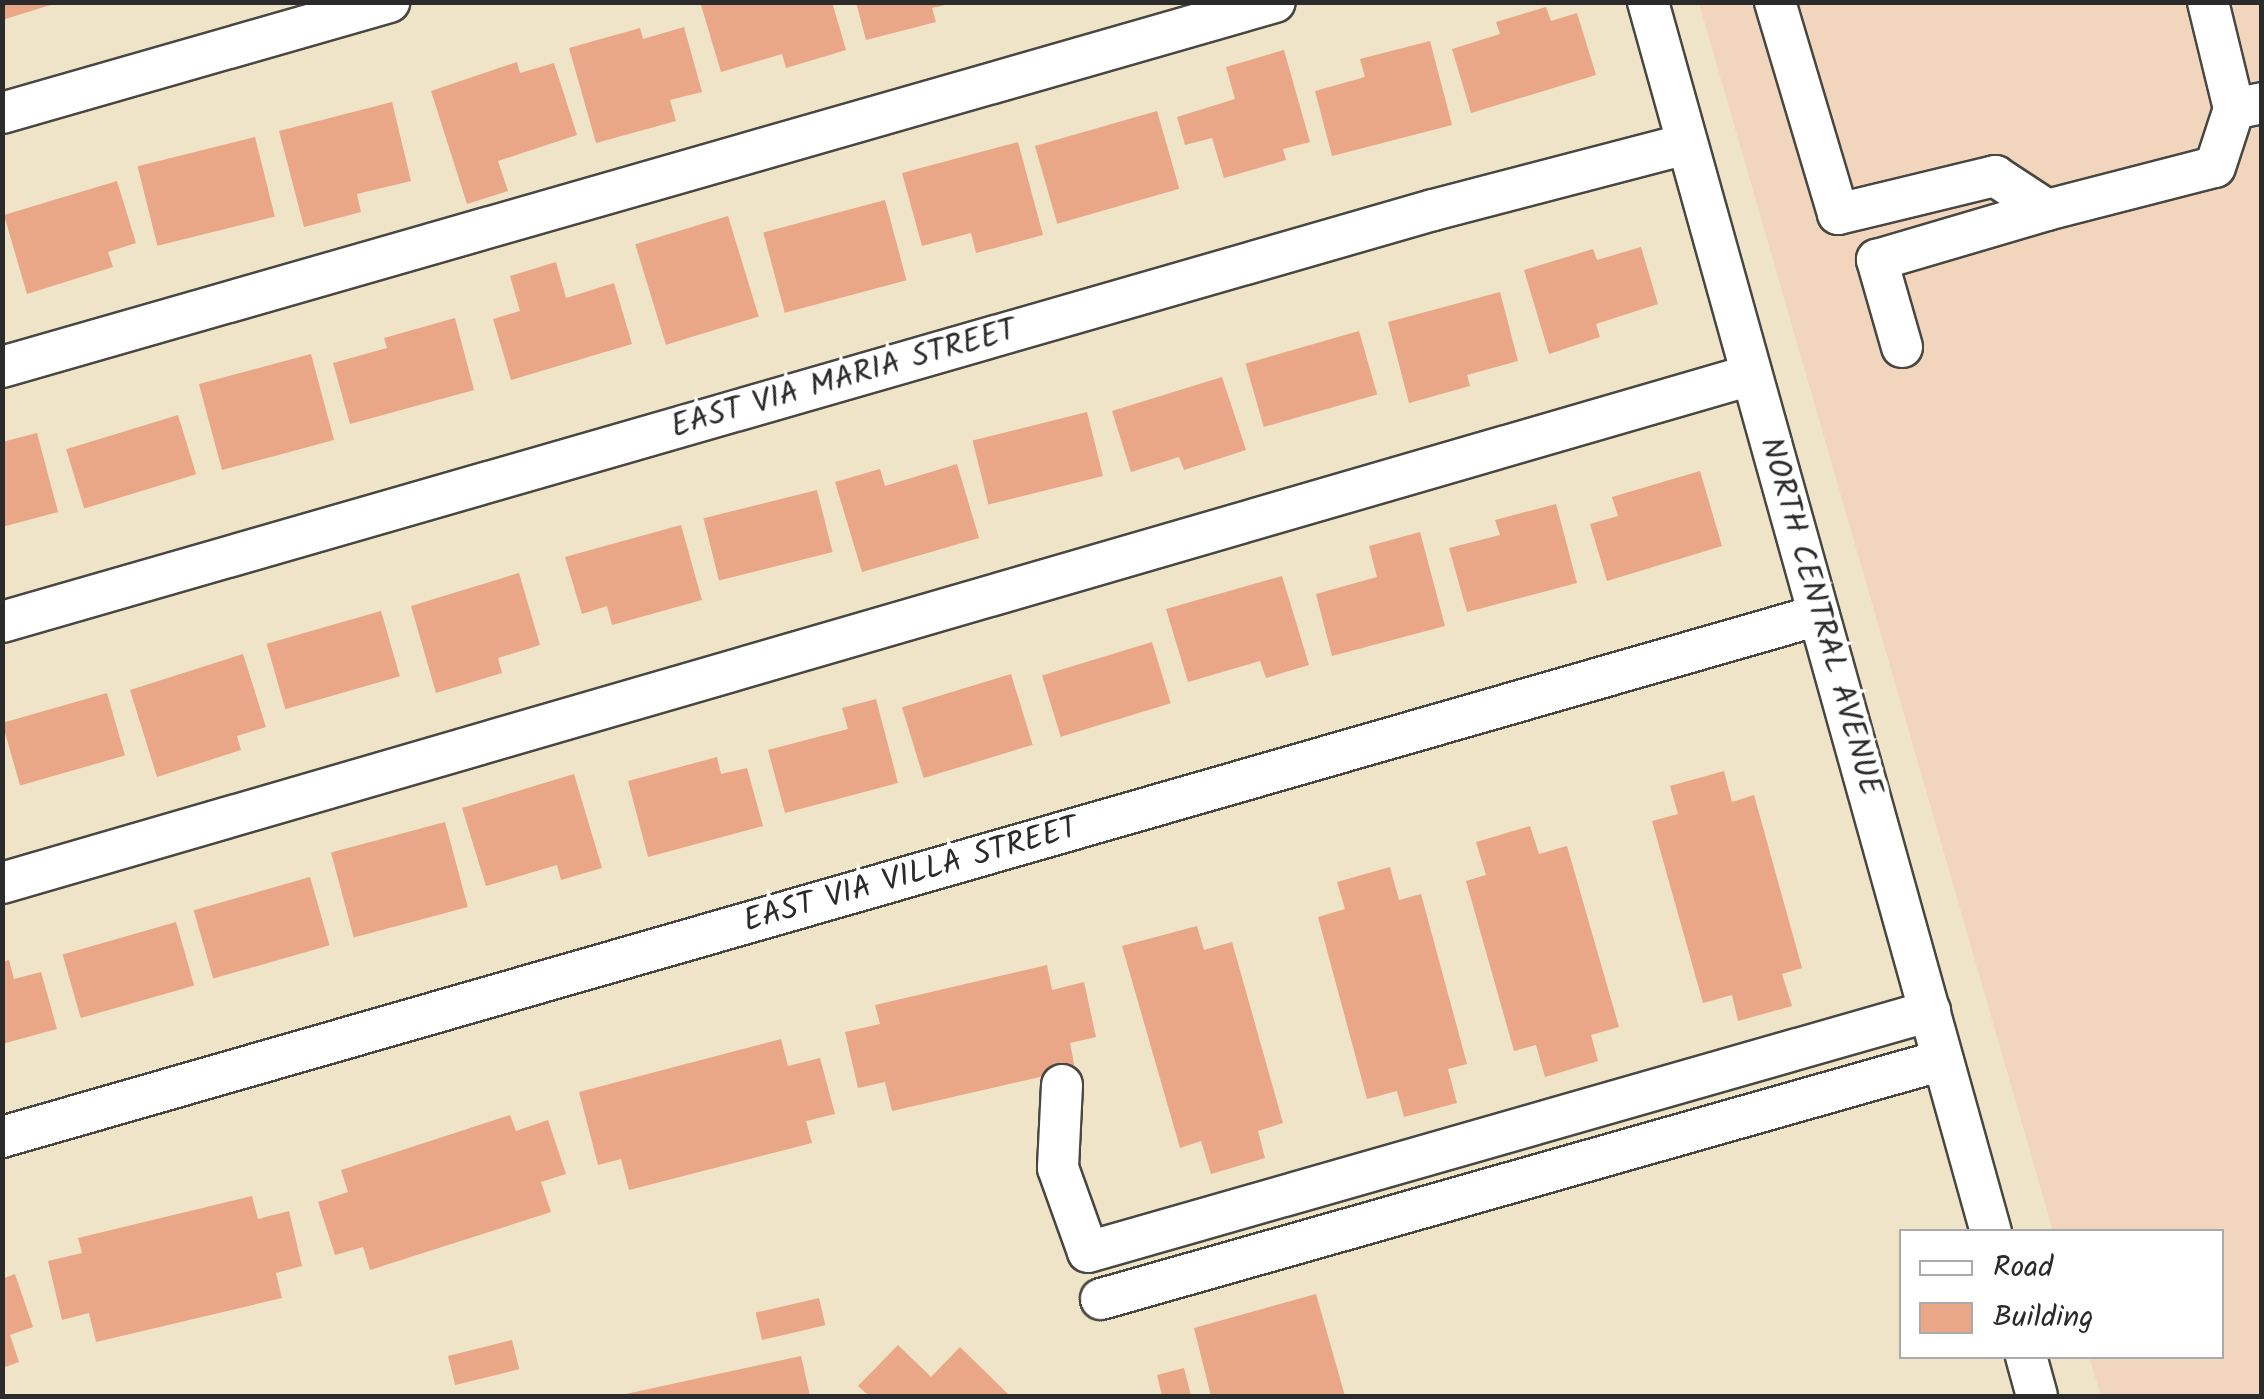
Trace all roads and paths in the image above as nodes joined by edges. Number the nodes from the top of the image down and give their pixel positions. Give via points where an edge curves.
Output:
1 (389, 2) edge
2 (1275, 2) edge
3 (1648, 2) edge
4 (1775, 2) edge
5 (2208, 2) edge
6 (2248, 106) edge
7 (2, 113) edge
8 (1687, 144) junction
9 (2046, 210) junction
10 (1902, 347) dead end
11 (2, 367) edge
12 (1752, 374) junction
13 (1819, 615) junction
14 (2, 622) edge
15 (2, 884) edge
16 (1930, 1012) junction
17 (1809, 1046) junction
18 (1943, 1060) junction
19 (1062, 1085) dead end
20 (1823, 1094) junction
21 (2, 1137) edge
22 (1990, 1229) edge
23 (1102, 1298) dead end
24 (2027, 1359) edge
25 (2038, 1396) edge

1 - 7 street
2 - 11 street
3 - 8 street, NORTH CENTRAL AVENUE
4 - 9 street via 1838,214 1994,176
5 - 6 street
6 - 9 street via 2215,166
8 - 12 street, NORTH CENTRAL AVENUE
8 - 14 street, EAST VIA MARIA STREET via 1433,210
9 - 10 street via 1876,260
12 - 13 street, NORTH CENTRAL AVENUE
12 - 15 street
13 - 16 street, NORTH CENTRAL AVENUE
13 - 21 street, EAST VIA VILLA STREET
16 - 17 street
16 - 18 street, NORTH CENTRAL AVENUE
17 - 19 street via 1088,1252 1058,1168
17 - 20 street
18 - 20 street
18 - 22 street, NORTH CENTRAL AVENUE
20 - 23 street
24 - 25 street

